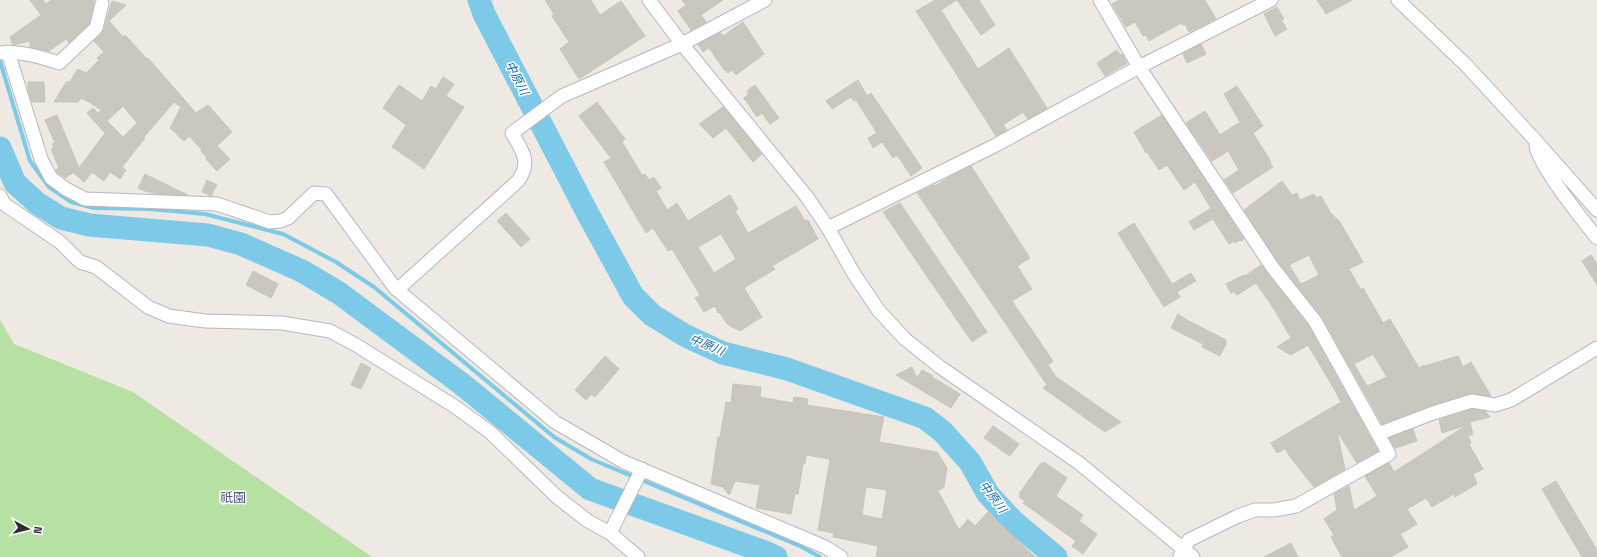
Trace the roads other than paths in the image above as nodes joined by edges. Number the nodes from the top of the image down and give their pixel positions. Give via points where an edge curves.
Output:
1 (649, 0) edge
2 (765, 0) edge
3 (1100, 0) edge
4 (1271, 0) edge
5 (1398, 0) edge
6 (102, 4) dead end
7 (682, 44) junction
8 (3, 53) edge
9 (1139, 67) junction
10 (1535, 140) junction
11 (0, 196) edge
12 (1597, 210) edge
13 (828, 228) junction
14 (1597, 238) edge
15 (397, 290) junction
16 (1597, 348) edge
17 (1378, 434) junction
18 (641, 472) junction
19 (611, 531) junction
20 (1185, 554) edge
21 (638, 557) edge
22 (841, 557) edge

1 - 7 street
2 - 7 street
3 - 9 street
4 - 9 street
5 - 10 street via 1466,65
6 - 8 street via 96,28 59,63 35,55
7 - 13 street via 781,164
7 - 15 street via 562,96 512,133 525,156 524,172
8 - 15 street via 41,159 51,178 66,189 85,199 216,204 270,222 288,218 314,193 326,194
9 - 13 street via 996,146
9 - 17 street via 1273,268 1315,321
10 - 12 street
10 - 14 street via 1536,153 1578,215
11 - 19 street via 4,204 60,242 80,262 96,267 148,308 169,316 205,321 282,322 330,331 356,345 454,406 490,432 558,497 588,521
13 - 20 street via 879,311 905,339 1079,463
15 - 18 street via 555,422
16 - 17 street via 1511,400 1495,405 1472,401 1433,412
17 - 20 street via 1389,454 1296,506 1255,510 1238,516 1190,540
18 - 19 street
18 - 22 street via 792,532
19 - 21 street

